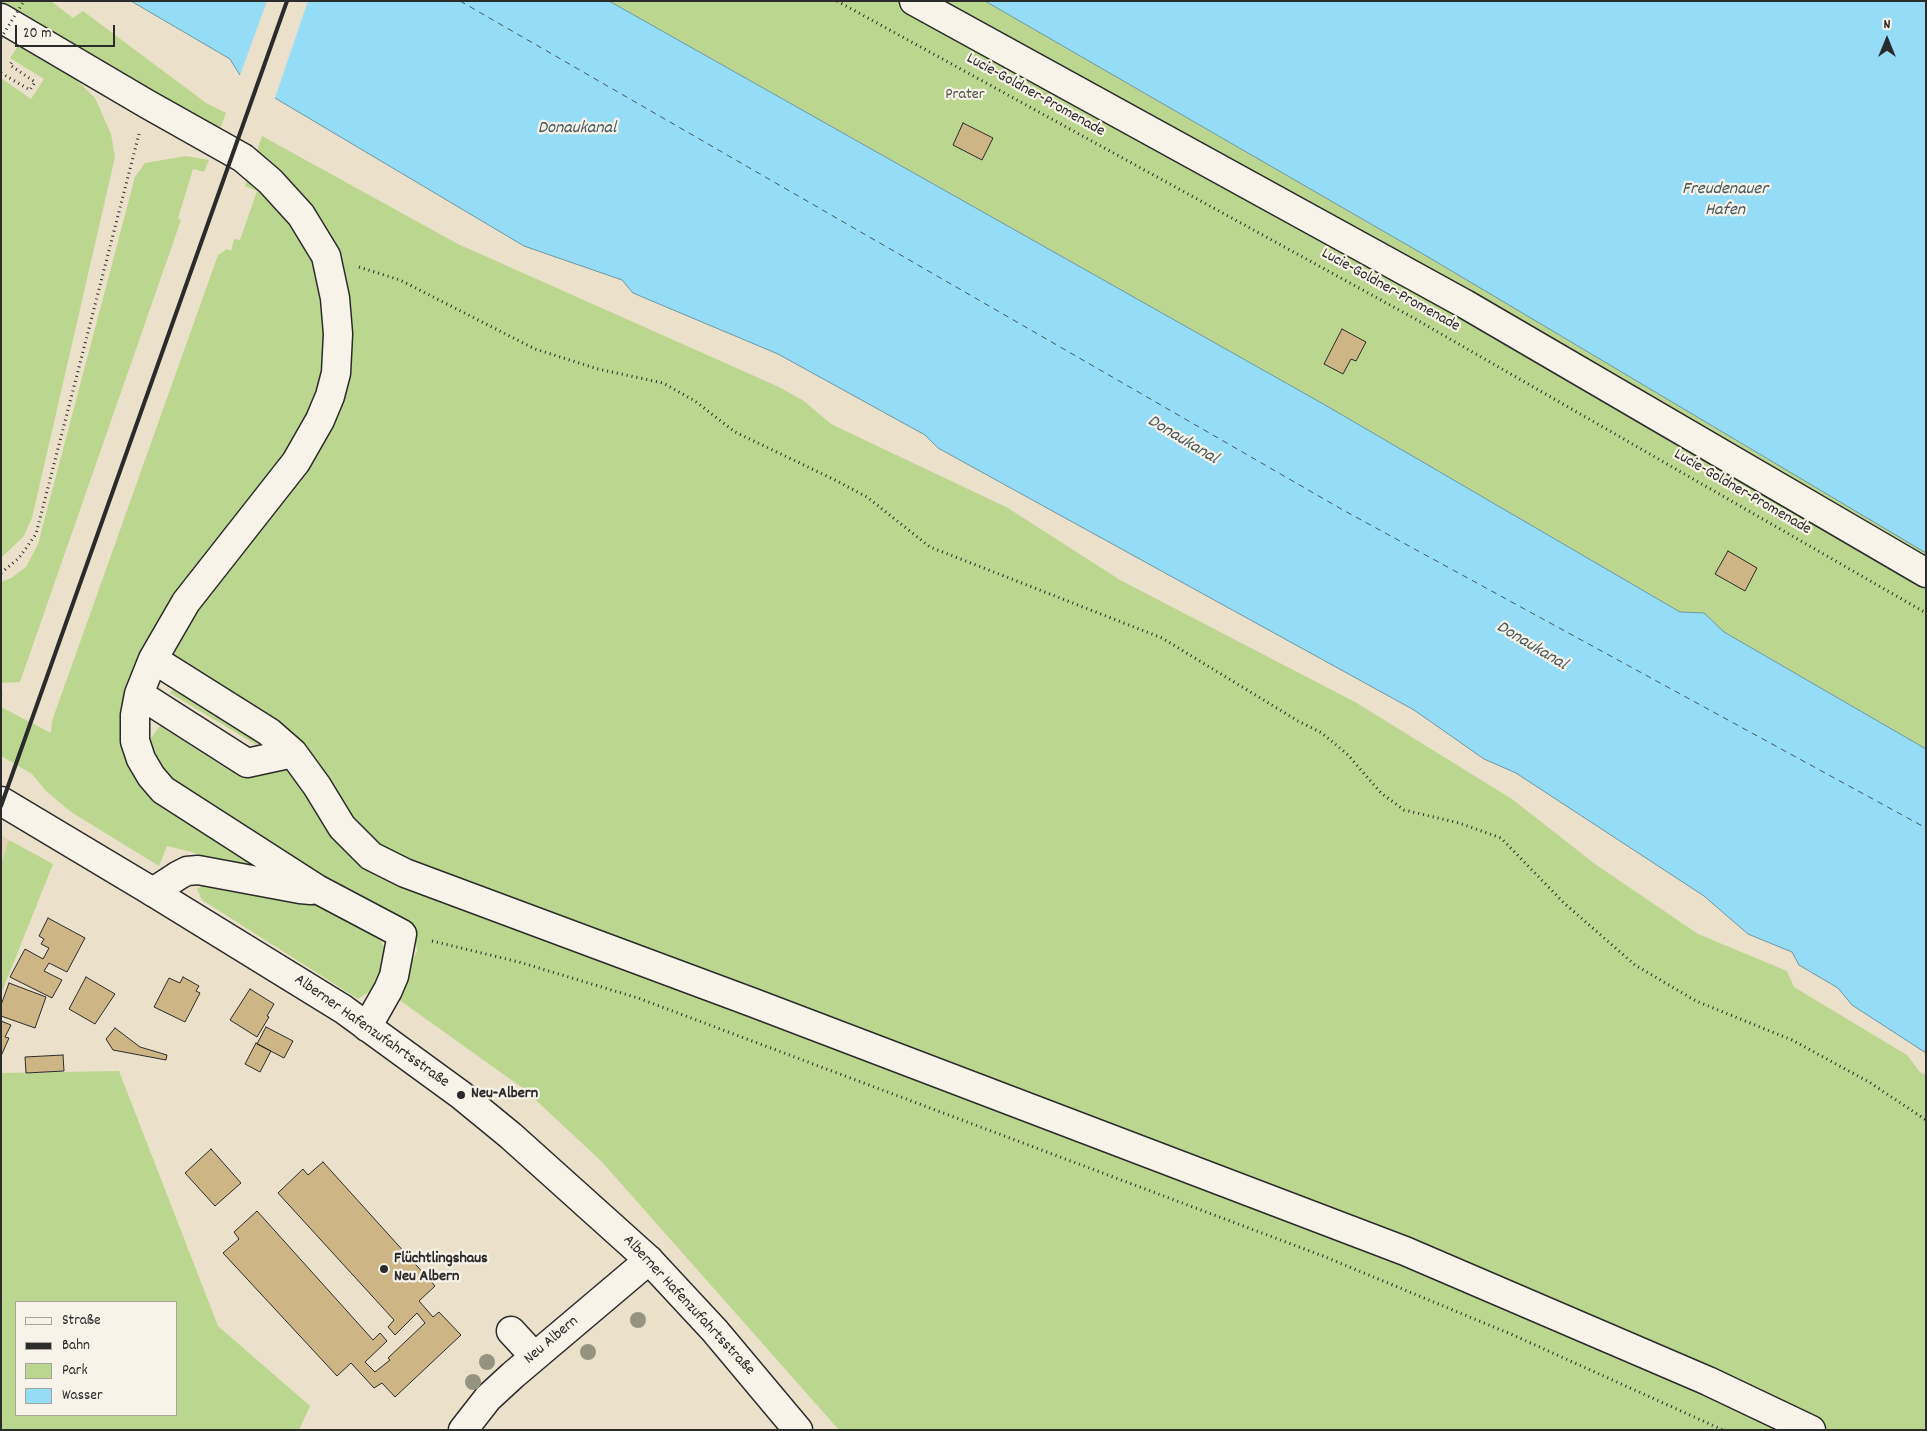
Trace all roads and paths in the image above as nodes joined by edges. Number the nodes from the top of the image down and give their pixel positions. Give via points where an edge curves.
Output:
1 (24, 1) edge
2 (837, 1) edge
3 (914, 1) edge
4 (1, 18) edge
5 (1, 38) edge
6 (16, 69) dead end
7 (1, 73) edge
8 (147, 104) junction
9 (326, 256) junction
10 (1, 573) edge
11 (1926, 573) edge
12 (1926, 614) edge
13 (153, 659) junction
14 (139, 694) junction
15 (292, 753) junction
16 (1, 801) edge
17 (317, 889) junction
18 (153, 892) junction
19 (402, 934) junction
20 (367, 1027) junction
21 (1926, 1120) edge
22 (649, 1260) junction
23 (511, 1332) dead end
24 (534, 1356) junction
25 (463, 1430) edge
26 (798, 1430) edge
27 (1723, 1430) edge
28 (1811, 1430) edge

1 - 5 path, bridge
2 - 12 path, Lucie-Goldner-Promenade via 1410,316
3 - 11 main road via 1465,304
4 - 8 main road
6 - 7 path via 35,82 30,90
8 - 9 main road via 243,158 262,174 302,215
8 - 10 path via 36,534 19,558
9 - 13 main road via 335,298 338,334 336,373 320,420 296,462 186,602
9 - 21 path via 400,280 535,349 598,369 664,383 695,401 735,432 867,497 930,547 1162,638 1322,733 1381,793 1404,810 1459,823 1501,838 1564,903 1635,965 1696,1001 1792,1040 1869,1082
13 - 14 main road
13 - 15 main road via 268,732
14 - 15 main road via 247,763
14 - 17 main road via 134,740 141,759 163,790
15 - 28 main road via 342,827 371,856 405,873 1405,1251 1708,1381
16 - 18 main road, Alberner Hafenzufahrtsstraße
17 - 18 main road via 300,889 198,870 178,875
17 - 19 main road
18 - 20 main road, Alberner Hafenzufahrtsstraße via 277,967
19 - 20 main road via 394,976
19 - 27 path via 520,962 656,1005 1323,1256 1512,1335
20 - 22 main road, Alberner Hafenzufahrtsstraße via 461,1095 511,1136
22 - 24 main road, Neu Albern
22 - 26 main road, Alberner Hafenzufahrtsstraße via 715,1331
23 - 24 main road
24 - 25 main road, Neu Albern via 488,1398

